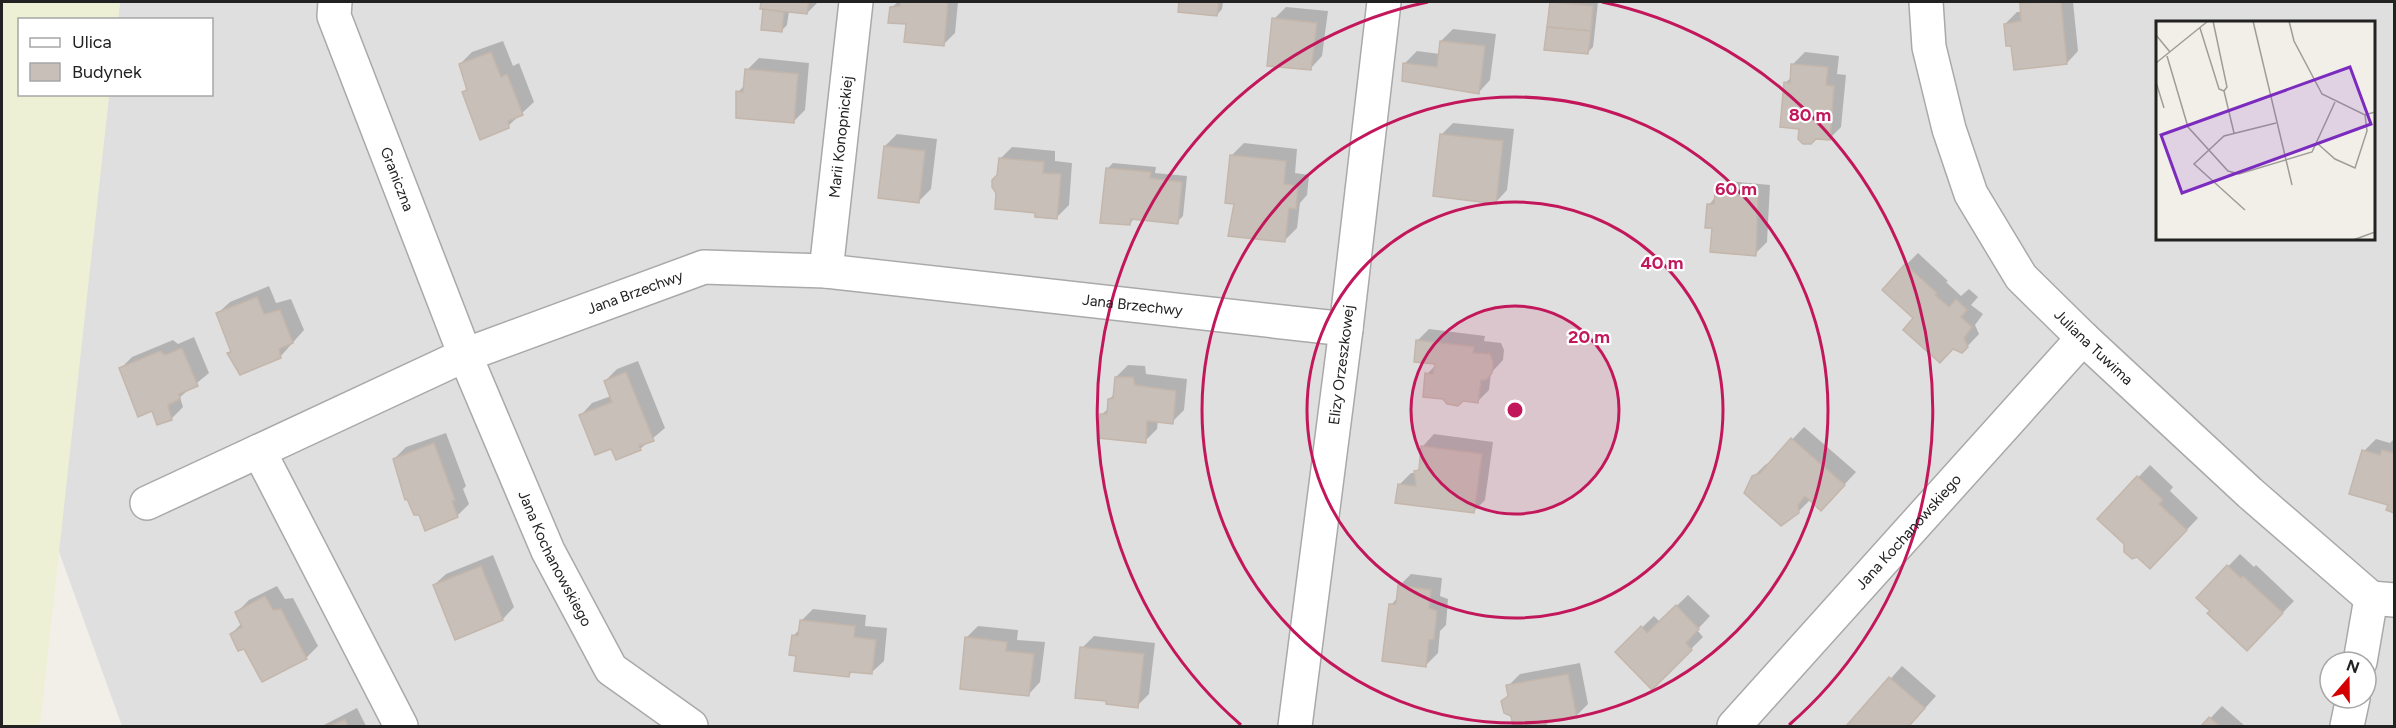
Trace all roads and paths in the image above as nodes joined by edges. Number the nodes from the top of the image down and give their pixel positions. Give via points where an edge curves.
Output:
1 (335, 2) edge
2 (856, 2) edge
3 (1384, 2) edge
4 (1926, 2) edge
5 (826, 271) junction
6 (1346, 329) junction
7 (2083, 338) junction
8 (465, 355) junction
9 (259, 451) junction
10 (147, 503) dead end
11 (2383, 599) edge
12 (2364, 650) edge
13 (2350, 710) edge
14 (401, 726) edge
15 (691, 726) edge
16 (1295, 726) edge
17 (1734, 726) edge
18 (2347, 726) edge

1 - 8 street, Graniczna via 334,16
2 - 5 street, Marii Konopnickiej
3 - 6 street, Elizy Orzeszkowej
4 - 7 street, Juliana Tuwima via 1929,47 1949,129 1971,194 2021,277
5 - 6 street, Jana Brzechwy
5 - 8 street, Jana Brzechwy via 704,267
6 - 16 street, Elizy Orzeszkowej
7 - 11 street, Juliana Tuwima via 2250,493
7 - 17 street, Jana Kochanowskiego
8 - 9 street, Jana Brzechwy
8 - 15 street, Jana Kochanowskiego via 548,551 610,669
9 - 10 street, Jana Brzechwy
9 - 14 street
11 - 12 street
13 - 18 street

